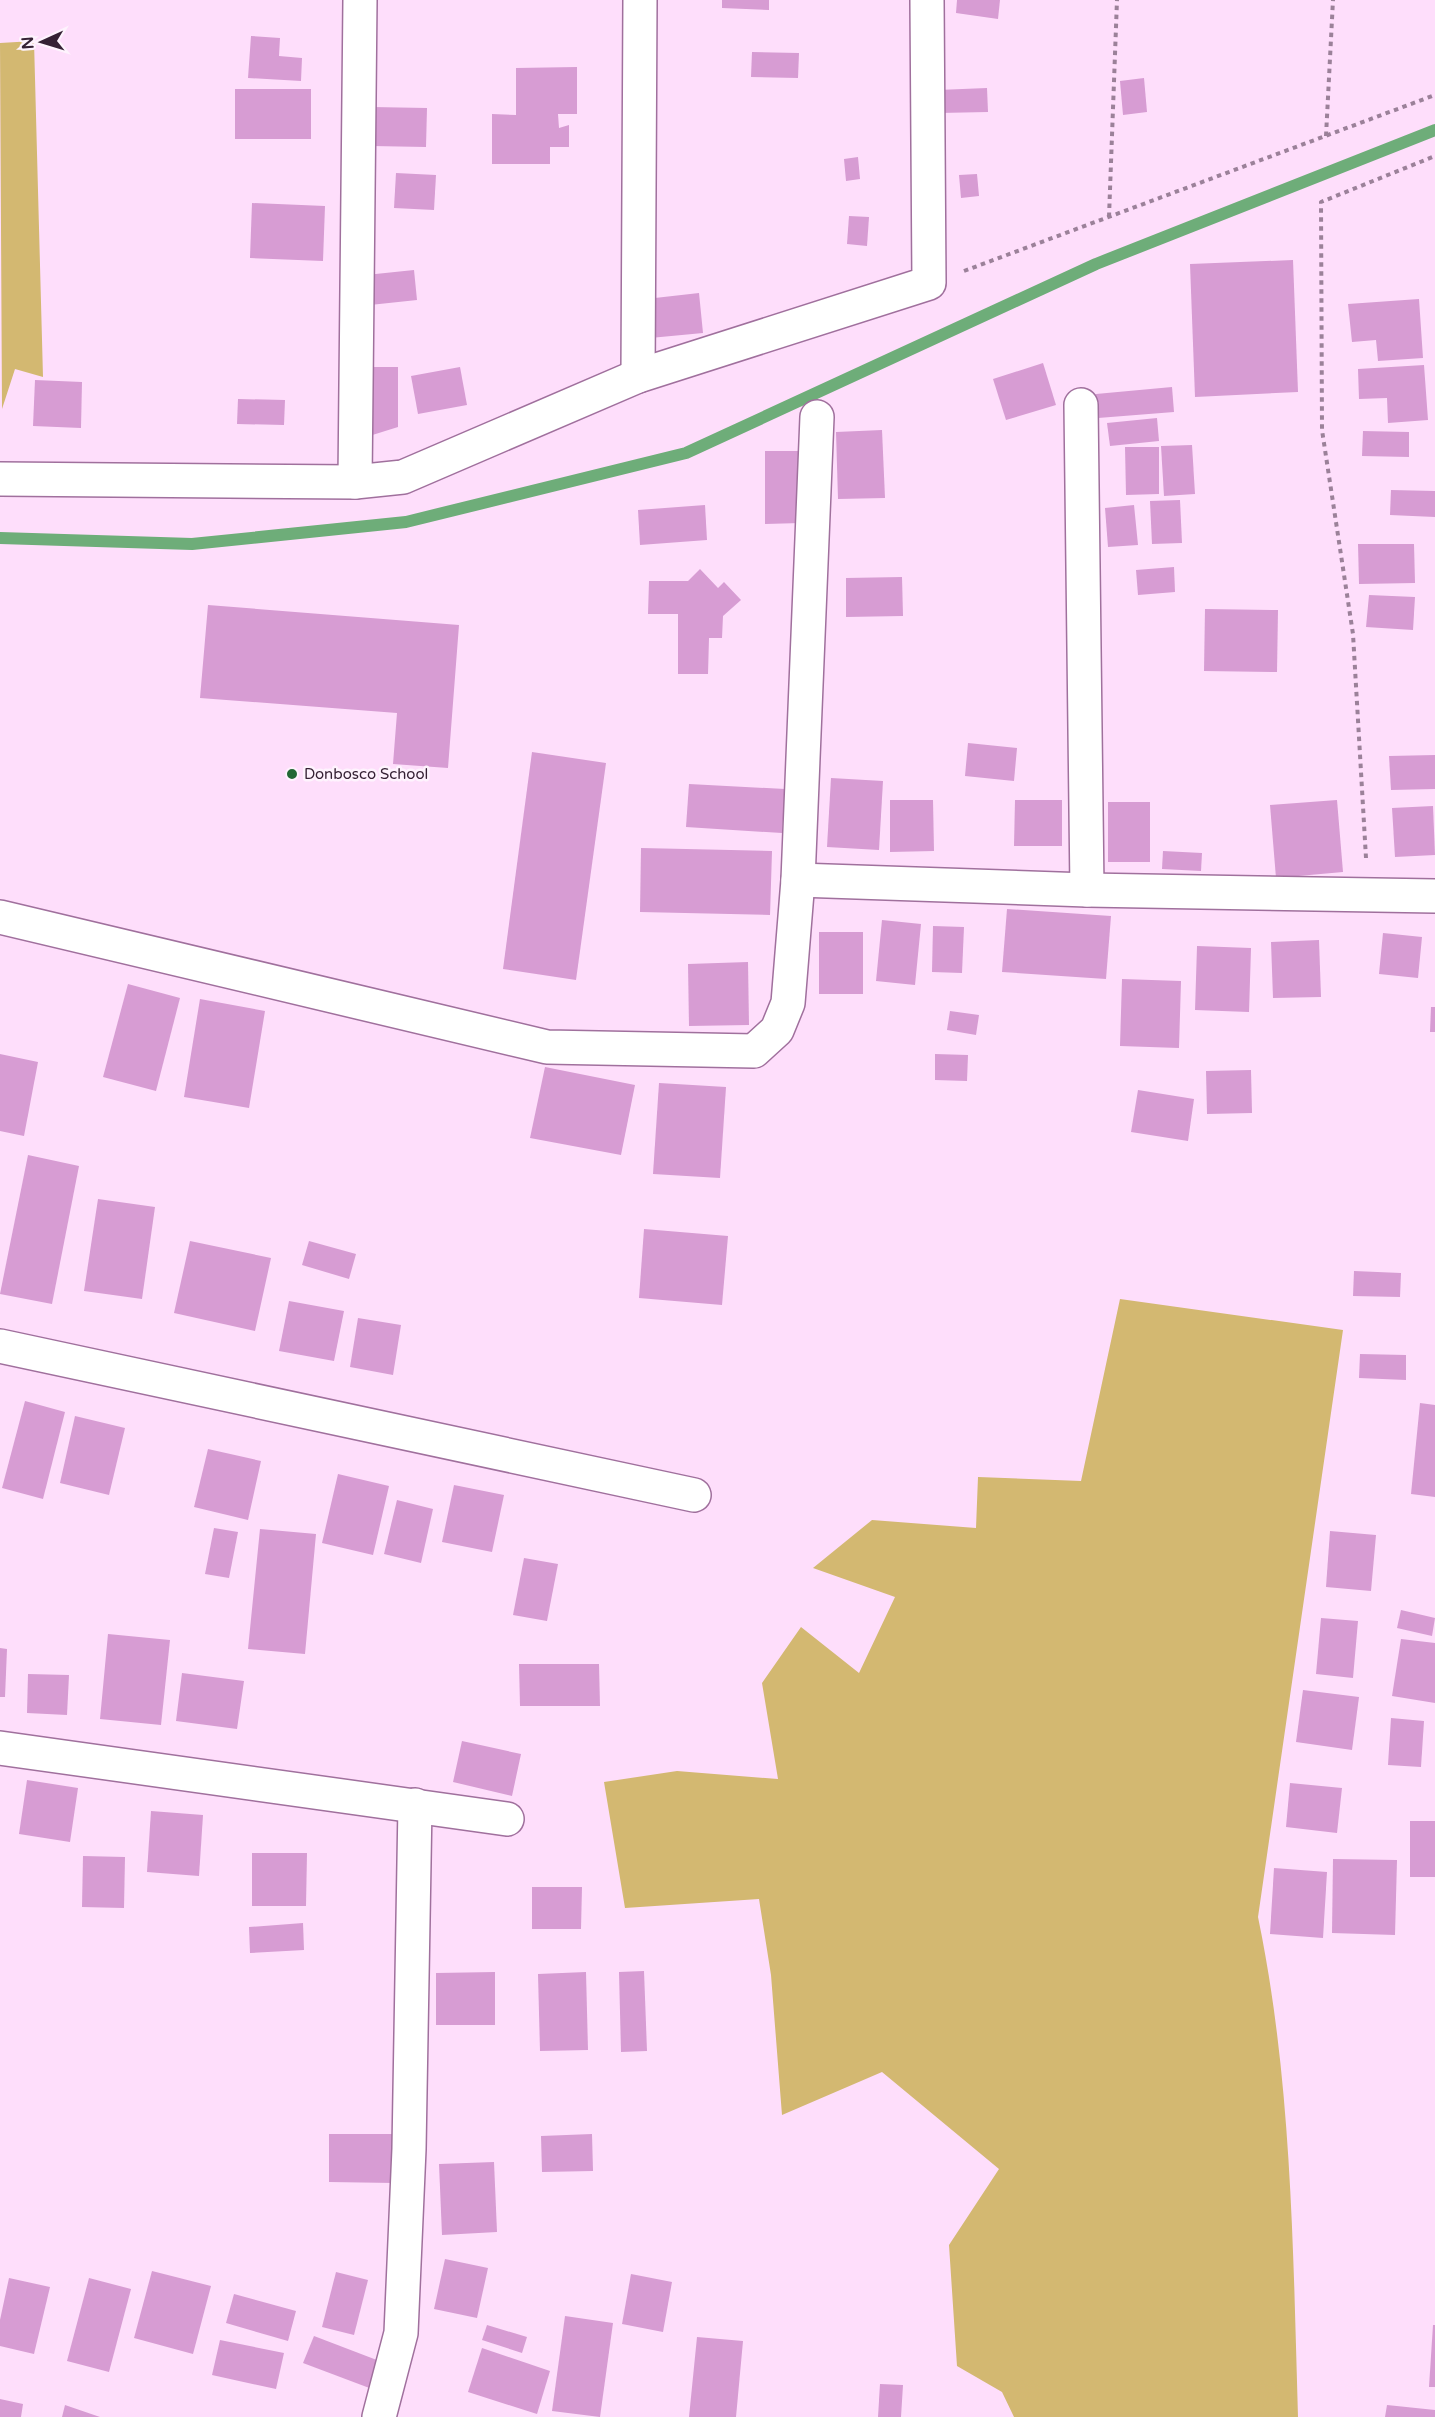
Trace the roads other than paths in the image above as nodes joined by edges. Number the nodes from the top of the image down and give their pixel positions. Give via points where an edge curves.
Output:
1 (360, 0) edge
2 (640, 0) edge
3 (927, 0) edge
4 (638, 376) junction
5 (1081, 405) dead end
6 (817, 417) dead end
7 (0, 479) edge
8 (355, 482) junction
9 (798, 880) junction
10 (1087, 890) junction
11 (1435, 896) edge
12 (0, 917) edge
13 (0, 1346) edge
14 (694, 1495) dead end
15 (0, 1748) edge
16 (415, 1806) junction
17 (507, 1819) dead end
18 (379, 2417) edge

1 - 8 street
2 - 4 street
3 - 4 street via 929,284
4 - 8 street via 403,477
5 - 10 street
6 - 9 street
7 - 8 street
9 - 10 street
9 - 12 street via 788,1003 777,1030 754,1051 547,1047
10 - 11 street
13 - 14 street
15 - 16 street
16 - 17 street
16 - 18 street via 409,2149 401,2333

